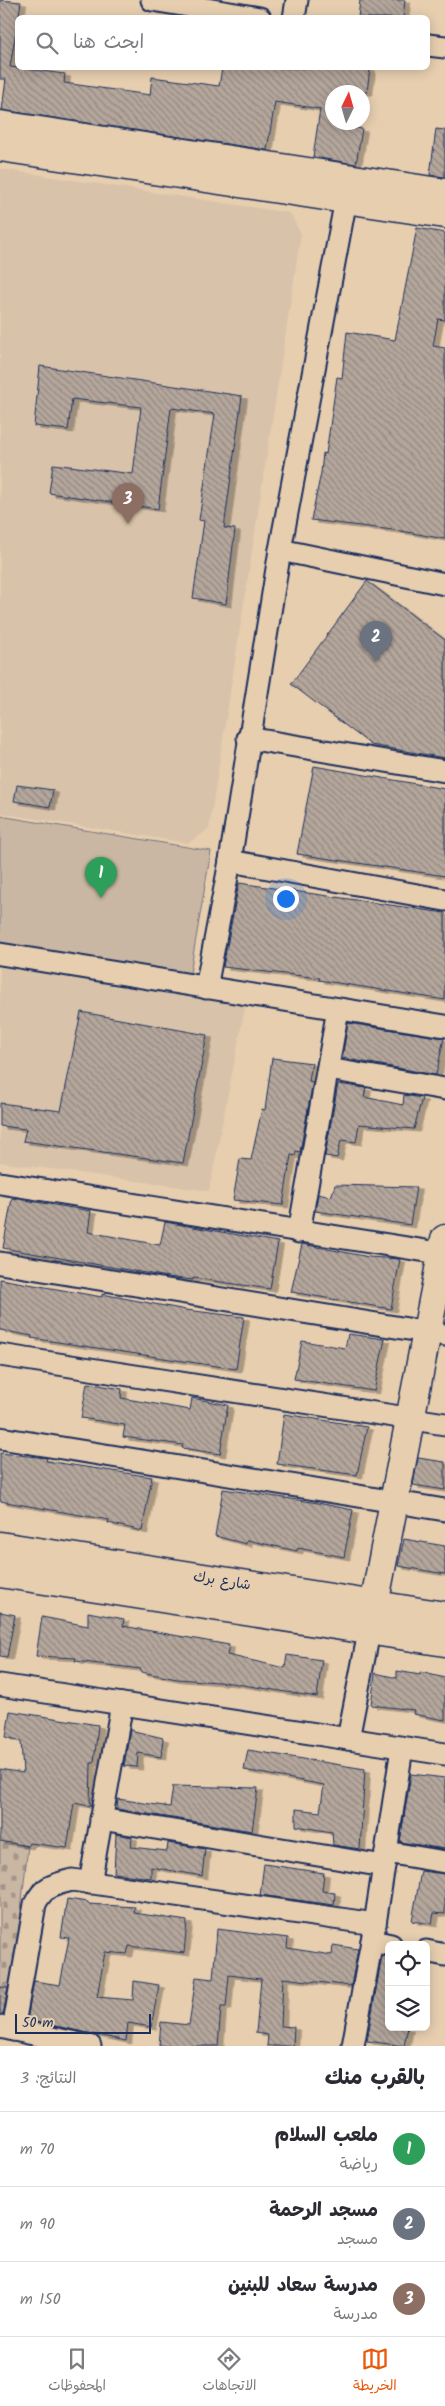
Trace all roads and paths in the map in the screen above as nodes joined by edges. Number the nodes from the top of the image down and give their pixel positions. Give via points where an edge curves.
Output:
1 (152, 0) edge
2 (297, 0) edge
3 (242, 15) edge
4 (294, 15) edge
5 (430, 45) edge
6 (445, 47) edge
7 (8, 137) edge
8 (445, 193) edge
9 (346, 199) junction
10 (445, 214) edge
11 (280, 550) junction
12 (445, 584) edge
13 (248, 738) junction
14 (445, 771) edge
15 (230, 860) junction
16 (445, 900) edge
17 (0, 954) edge
18 (206, 988) junction
19 (338, 1009) junction
20 (445, 1026) edge
21 (328, 1069) junction
22 (445, 1089) edge
23 (0, 1183) edge
24 (299, 1232) junction
25 (444, 1249) edge
26 (0, 1263) edge
27 (436, 1333) edge
28 (0, 1355) edge
29 (411, 1419) junction
30 (445, 1424) edge
31 (0, 1438) edge
32 (395, 1502) junction
33 (445, 1510) edge
34 (0, 1546) edge
35 (0, 1573) edge
36 (445, 1616) edge
37 (372, 1617) junction
38 (445, 1642) edge
39 (0, 1685) edge
40 (122, 1704) junction
41 (348, 1739) junction
42 (402, 1748) junction
43 (445, 1754) edge
44 (102, 1820) junction
45 (385, 1859) junction
46 (445, 1862) edge
47 (90, 1883) junction
48 (379, 1937) edge
49 (430, 1952) edge
50 (445, 1955) edge
51 (6, 2028) edge
52 (84, 2045) edge
53 (353, 2046) edge

1 - 3 street
2 - 4 street
5 - 6 street
7 - 8 main road
7 - 9 main road
9 - 10 main road
9 - 11 street
11 - 12 street
11 - 13 street
13 - 14 street
13 - 15 street
15 - 16 street
15 - 18 street
17 - 18 street
18 - 19 street
19 - 20 street
19 - 21 street
21 - 22 street
21 - 24 street
23 - 24 street
24 - 25 street
25 - 27 main road
26 - 27 street
27 - 29 main road
28 - 29 street
29 - 30 street
29 - 32 main road
31 - 32 street
32 - 33 street
32 - 37 main road
34 - 37 main road, شارع برك
35 - 37 main road, شارع برك
36 - 37 main road, شارع برك
37 - 38 main road, شارع برك
37 - 41 street
39 - 40 street
40 - 41 street
40 - 44 street
41 - 42 street
42 - 43 street
42 - 45 street
44 - 45 street
44 - 47 street
45 - 46 street
45 - 48 street
47 - 48 street
47 - 51 street via 72,1880 52,1885 40,1893 34,1904
48 - 53 street
49 - 50 street
51 - 52 street

